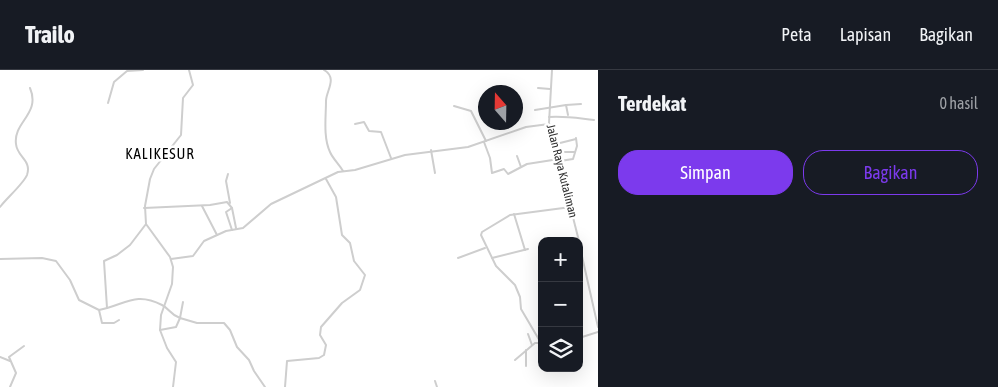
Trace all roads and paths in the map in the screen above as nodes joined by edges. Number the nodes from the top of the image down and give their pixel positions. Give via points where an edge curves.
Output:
1 (143, 70) edge
2 (189, 70) edge
3 (324, 70) edge
4 (552, 70) edge
5 (30, 88) dead end
6 (538, 88) dead end
7 (550, 89) junction
8 (108, 103) dead end
9 (581, 104) dead end
10 (566, 105) junction
11 (454, 106) dead end
12 (548, 108) junction
13 (535, 110) dead end
14 (568, 114) junction
15 (549, 117) junction
16 (594, 120) dead end
17 (355, 124) dead end
18 (549, 124) junction
19 (485, 141) junction
20 (555, 144) junction
21 (431, 150) junction
22 (557, 152) junction
23 (575, 152) junction
24 (517, 156) dead end
25 (391, 158) junction
26 (559, 160) junction
27 (521, 167) junction
28 (343, 171) junction
29 (435, 173) dead end
30 (228, 174) dead end
31 (326, 179) junction
32 (230, 203) junction
33 (201, 206) junction
34 (0, 207) edge
35 (571, 207) junction
36 (144, 208) junction
37 (232, 208) junction
38 (514, 214) junction
39 (146, 224) junction
40 (236, 229) junction
41 (232, 230) junction
42 (216, 235) junction
43 (578, 237) edge
44 (485, 248) junction
45 (458, 258) dead end
46 (492, 258) junction
47 (171, 259) junction
48 (0, 260) edge
49 (583, 260) edge
50 (173, 279) junction
51 (178, 280) dead end
52 (183, 302) dead end
53 (164, 306) junction
54 (107, 308) junction
55 (99, 310) junction
56 (180, 318) junction
57 (119, 320) dead end
58 (598, 326) edge
59 (160, 330) junction
60 (598, 332) edge
61 (528, 334) dead end
62 (583, 337) edge
63 (538, 338) edge
64 (538, 344) edge
65 (532, 345) junction
66 (24, 346) dead end
67 (526, 350) junction
68 (0, 357) edge
69 (515, 360) dead end
70 (10, 361) junction
71 (526, 366) dead end
72 (436, 381) dead end
73 (10, 387) edge
74 (173, 387) edge
75 (265, 387) edge
76 (285, 387) edge
77 (437, 387) edge

1 - 8 street via 127,71 114,82
2 - 36 street via 193,85 183,98 181,135 154,169
3 - 28 street via 330,78 326,100 327,142
4 - 7 street, Jalan Raya Kutaliman
5 - 34 street via 33,104 16,138 16,148 28,163 28,174
6 - 7 street
7 - 12 street, Jalan Raya Kutaliman
9 - 10 street
10 - 12 street
10 - 14 street
11 - 19 street via 471,111
12 - 13 street
12 - 15 street, Jalan Raya Kutaliman
14 - 15 street
14 - 16 street
15 - 18 street, Jalan Raya Kutaliman
17 - 25 street via 364,122 368,131 381,132
18 - 19 street via 526,127
18 - 20 street, Jalan Raya Kutaliman
19 - 21 street via 456,150
19 - 27 street via 492,173 504,169 508,174
20 - 22 street, Jalan Raya Kutaliman
20 - 23 street via 576,139
21 - 25 street
21 - 29 street
22 - 23 street
22 - 26 street, Jalan Raya Kutaliman
23 - 26 street via 572,161
24 - 27 street
25 - 28 street
26 - 27 street
26 - 35 street, Jalan Raya Kutaliman
28 - 31 street
30 - 32 street
31 - 40 street via 282,198 243,228
31 - 76 street via 336,197 342,235 350,243 354,261 363,271 364,281 360,290 342,303 321,327 320,335 326,345 324,355 287,361
32 - 33 street via 224,201
32 - 37 street
33 - 36 street
33 - 42 street
35 - 38 street
35 - 43 street, Jalan Raya Kutaliman
36 - 39 street
37 - 40 street
37 - 41 street via 226,212
38 - 44 street via 482,232
38 - 46 street via 526,249
39 - 47 street
39 - 54 street via 130,245 104,261
40 - 41 street
41 - 42 street
42 - 47 street via 204,241 191,257
44 - 45 street
44 - 46 street
46 - 63 street via 515,285 521,309
47 - 50 street
48 - 55 street via 42,258 56,261 79,300
49 - 58 street, Jalan Raya Kutaliman
50 - 51 street
50 - 53 street
52 - 56 street
53 - 54 street via 145,298 123,301
53 - 56 street via 170,314
53 - 59 street
54 - 55 street
55 - 57 street via 104,323
56 - 59 street via 176,327
56 - 75 street via 197,323 224,323
59 - 74 street via 176,362
60 - 62 street
61 - 65 street
64 - 65 street
65 - 67 street
66 - 70 street via 10,356
67 - 69 street
67 - 71 street
68 - 70 street
70 - 73 street via 16,373
72 - 77 street

